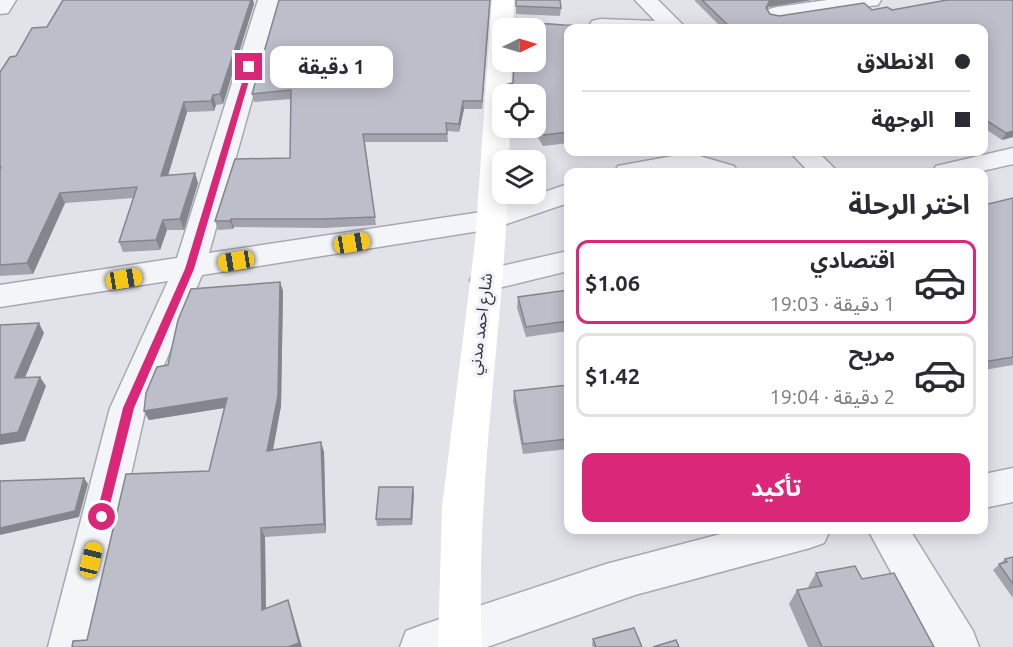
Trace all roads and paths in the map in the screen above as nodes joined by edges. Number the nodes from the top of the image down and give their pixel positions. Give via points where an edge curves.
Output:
1 (4, 0) edge
2 (269, 0) edge
3 (646, 0) edge
4 (758, 0) edge
5 (870, 0) edge
6 (0, 8) edge
7 (777, 14) junction
8 (509, 16) edge
9 (671, 24) edge
10 (793, 24) edge
11 (807, 156) edge
12 (1003, 158) edge
13 (650, 168) edge
14 (711, 168) edge
15 (820, 168) edge
16 (962, 168) edge
17 (564, 195) edge
18 (492, 220) junction
19 (564, 262) edge
20 (189, 269) junction
21 (486, 280) junction
22 (0, 296) edge
23 (1013, 485) edge
24 (988, 490) edge
25 (793, 534) edge
26 (890, 534) edge
27 (447, 644) edge
28 (69, 647) edge
29 (957, 647) edge

1 - 6 street
2 - 20 street
3 - 9 street
4 - 7 street
5 - 7 street
7 - 10 street
8 - 18 street, شارع احمد مدني
11 - 15 street
12 - 16 street
13 - 14 street via 688,161
17 - 18 street
18 - 20 street
18 - 21 street, شارع احمد مدني
19 - 21 street
20 - 22 street
20 - 28 street via 128,408
21 - 27 street, شارع احمد مدني via 466,437
23 - 24 street
25 - 27 street via 669,564 574,594
26 - 29 street

